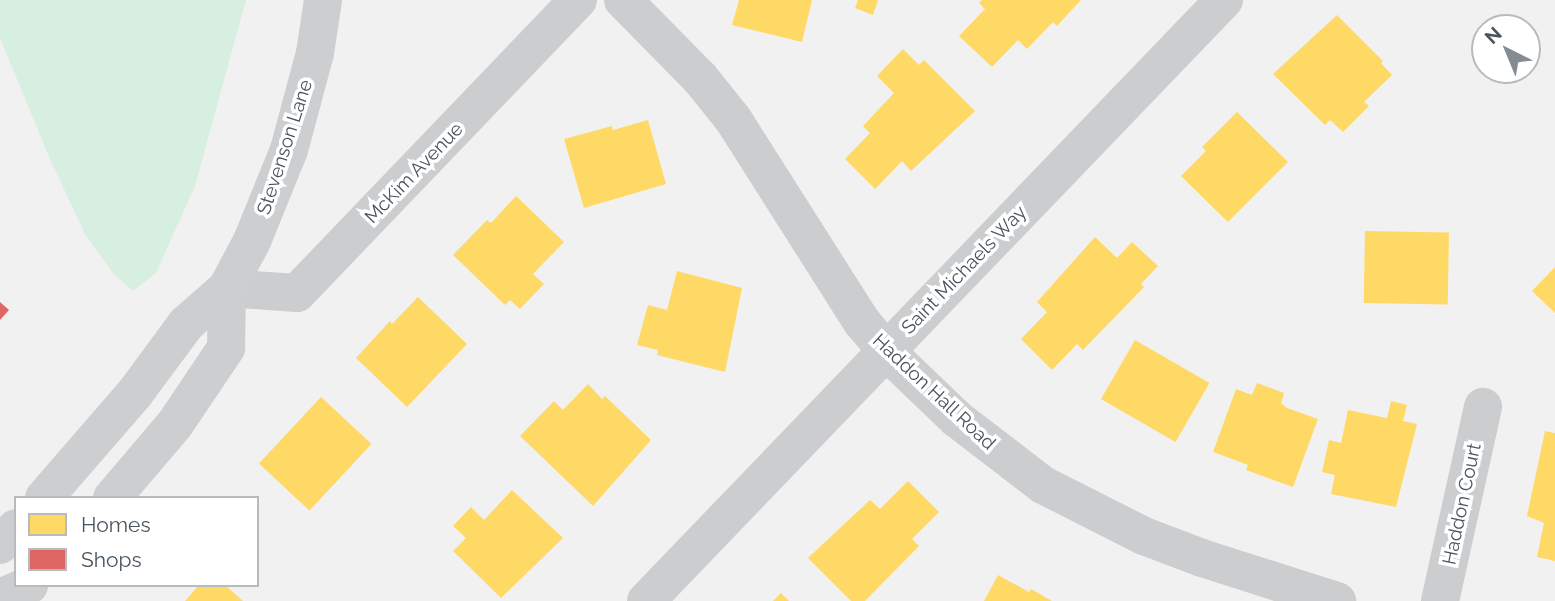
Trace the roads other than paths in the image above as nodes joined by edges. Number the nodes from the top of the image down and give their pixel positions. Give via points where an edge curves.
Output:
1 (323, 0) edge
2 (578, 0) edge
3 (623, 0) edge
4 (1224, 0) edge
5 (227, 288) junction
6 (886, 351) junction
7 (1483, 408) dead end
8 (46, 496) edge
9 (114, 496) edge
10 (14, 530) edge
11 (0, 545) edge
12 (25, 587) edge
13 (0, 598) edge
14 (646, 601) edge
15 (1337, 601) edge
16 (1440, 601) edge

1 - 5 street, Stevenson Lane via 315,53 289,150 252,241
2 - 5 street, McKim Avenue via 297,293
3 - 6 street, Haddon Hall Road via 733,119
4 - 6 street, Saint Michaels Way
5 - 8 street, Stevenson Lane via 186,324 135,393
5 - 9 street, Stevenson Lane via 226,348 175,424
6 - 14 street, Saint Michaels Way
6 - 15 street, Haddon Hall Road via 957,419 1043,485 1144,536
7 - 16 street, Haddon Court
10 - 11 street
12 - 13 street

